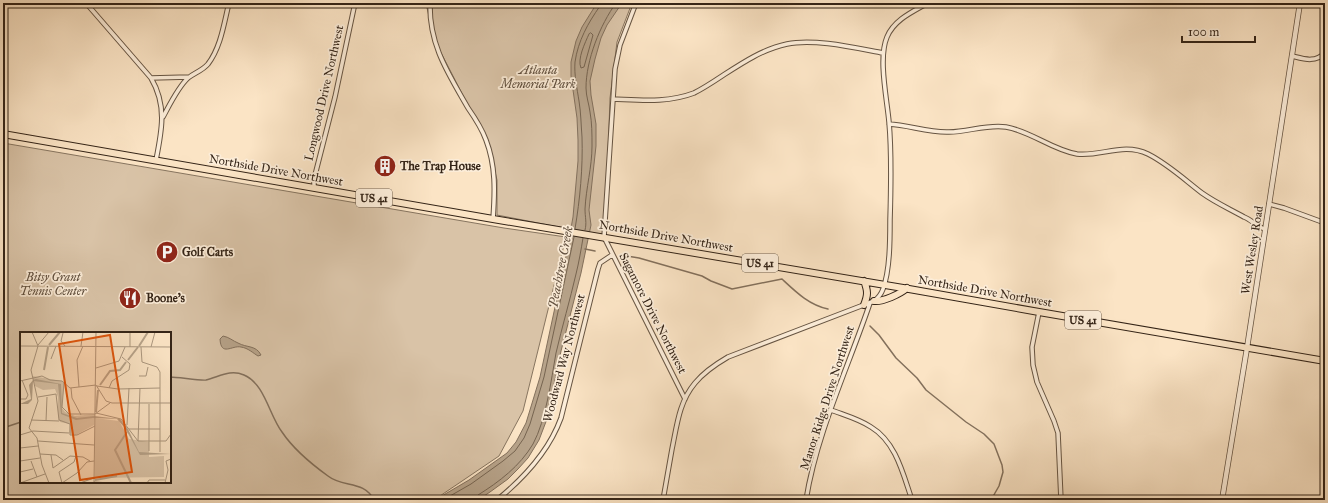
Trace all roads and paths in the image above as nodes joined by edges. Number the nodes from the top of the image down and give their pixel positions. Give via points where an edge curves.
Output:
1 (86, 3) edge
2 (228, 3) edge
3 (355, 3) edge
4 (430, 3) edge
5 (636, 3) edge
6 (928, 3) edge
7 (1300, 3) edge
8 (883, 53) junction
9 (1325, 53) edge
10 (1292, 56) junction
11 (189, 77) junction
12 (151, 78) junction
13 (613, 99) junction
14 (162, 118) junction
15 (889, 124) junction
16 (3, 134) edge
17 (156, 160) junction
18 (314, 188) junction
19 (1269, 204) junction
20 (494, 219) junction
21 (1325, 223) edge
22 (1265, 229) junction
23 (604, 237) junction
24 (612, 255) junction
25 (864, 281) junction
26 (884, 284) junction
27 (907, 288) junction
28 (869, 303) junction
29 (1039, 312) junction
30 (1247, 348) junction
31 (1325, 361) edge
32 (685, 399) junction
33 (831, 410) junction
34 (497, 500) edge
35 (663, 500) edge
36 (806, 500) edge
37 (912, 500) edge
38 (1061, 500) edge
39 (1222, 500) edge

1 - 12 street
2 - 11 street via 223,30 212,57 203,69
3 - 18 street, Longwood Drive Northwest
4 - 20 street via 431,24 438,53 480,127 490,150 495,181
5 - 13 street via 617,56
6 - 8 street via 896,23 887,37
7 - 10 street, West Wesley Road
8 - 13 street via 816,42 789,43 760,53 704,88 686,96 662,100
8 - 15 street
9 - 10 street via 1314,60
10 - 19 street, West Wesley Road
11 - 12 street
11 - 14 street
12 - 14 street via 160,97
13 - 23 street
14 - 17 street
15 - 22 street via 947,132 1006,127 1078,154 1119,149 1141,151 1154,157 1214,201
15 - 26 street via 890,236
16 - 17 main road, Northside Drive Northwest / US 41
17 - 18 main road, Northside Drive Northwest / US 41
18 - 20 main road, Northside Drive Northwest / US 41
19 - 21 street
19 - 22 street, West Wesley Road
20 - 23 main road, Northside Drive Northwest / US 41
22 - 30 street, West Wesley Road
23 - 24 street, Sagamore Drive Northwest
23 - 25 main road, Northside Drive Northwest / US 41
24 - 32 street, Sagamore Drive Northwest
24 - 34 street, Woodward Way Northwest via 600,263 598,269 561,418 556,429 533,466
25 - 26 main road, Northside Drive Northwest / US 41
25 - 28 main road
26 - 27 main road, Northside Drive Northwest / US 41
26 - 28 street, Manor Ridge Drive Northwest via 880,295
27 - 28 main road via 880,302
27 - 29 main road, Northside Drive Northwest / US 41
28 - 32 street via 728,357 705,373
28 - 33 street, Manor Ridge Drive Northwest
29 - 30 main road, Northside Drive Northwest / US 41
29 - 38 street via 1032,348 1033,365 1037,382 1058,433
30 - 31 main road, Northside Drive Northwest / US 41
30 - 39 street, West Wesley Road
32 - 35 street via 679,414
33 - 36 street, Manor Ridge Drive Northwest
33 - 37 street via 865,424 883,436 892,448

